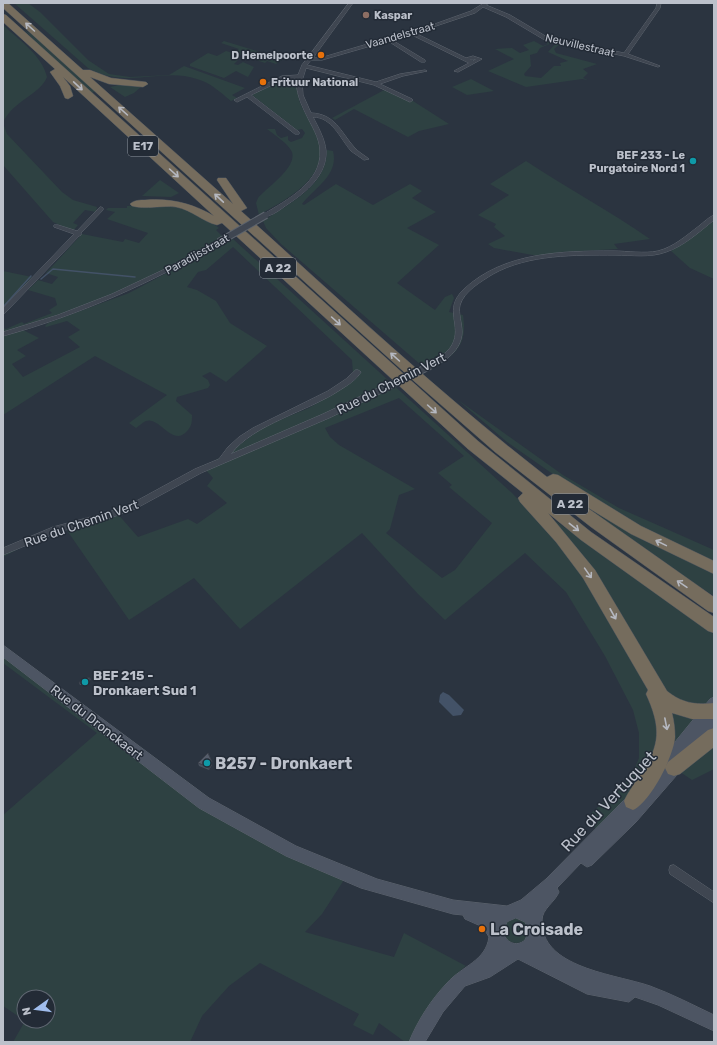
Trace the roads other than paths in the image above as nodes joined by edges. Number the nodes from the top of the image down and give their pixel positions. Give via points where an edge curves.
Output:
1 (3, 3) edge
2 (350, 3) edge
3 (659, 3) edge
4 (485, 5) edge
5 (3, 17) edge
6 (411, 32) junction
7 (388, 39) junction
8 (39, 50) junction
9 (60, 52) junction
10 (625, 55) junction
11 (310, 59) junction
12 (466, 59) junction
13 (423, 61) dead end
14 (473, 63) junction
15 (304, 66) junction
16 (658, 66) dead end
17 (425, 71) dead end
18 (456, 71) dead end
19 (300, 77) junction
20 (144, 82) dead end
21 (376, 84) junction
22 (248, 95) junction
23 (68, 96) dead end
24 (237, 100) dead end
25 (410, 100) dead end
26 (310, 115) junction
27 (298, 133) dead end
28 (366, 159) dead end
29 (222, 180) dead end
30 (139, 201) dead end
31 (101, 209) dead end
32 (714, 217) edge
33 (56, 226) dead end
34 (78, 234) junction
35 (258, 234) joint
36 (248, 241) joint
37 (266, 258) junction
38 (289, 261) junction
39 (3, 312) edge
40 (3, 334) edge
41 (358, 372) dead end
42 (434, 392) junction
43 (457, 432) junction
44 (222, 460) junction
45 (3, 552) edge
46 (714, 567) edge
47 (714, 606) edge
48 (714, 626) edge
49 (626, 638) junction
50 (3, 650) edge
51 (712, 711) edge
52 (714, 736) edge
53 (674, 768) junction
54 (633, 801) junction
55 (674, 870) dead end
56 (714, 898) edge
57 (453, 906) junction
58 (510, 911) junction
59 (535, 930) junction
60 (497, 934) junction
61 (518, 951) junction
62 (466, 976) junction
63 (671, 1004) junction
64 (714, 1023) edge
65 (417, 1042) edge

9 -> 1 highway, E17
2 - 11 street, Paradijsstraat
3 - 10 street
4 - 6 street, Vaandelstraat via 453,20
4 - 10 street, Neuvillestraat via 545,38
5 - 8 highway, E17
6 - 7 street, Vaandelstraat
6 - 12 street
7 - 11 street, Vaandelstraat via 320,59
7 - 13 street
8 - 23 highway via 60,77
8 -> 36 highway, E17
9 - 20 highway via 100,79 121,84
35 -> 9 highway, E17
10 - 16 street, Neuvillestraat
11 - 15 street, Paradijsstraat
12 - 14 street
12 - 14 street via 480,59
14 - 18 street
15 - 19 street, Paradijsstraat
15 - 21 street
17 - 21 street via 402,75
19 - 22 street via 284,77
19 - 26 street, Paradijsstraat via 300,94
21 - 25 street
22 - 24 street
22 - 27 street
26 - 28 street via 320,116 334,125 344,134 352,148
26 - 40 street, Paradijsstraat, bridge via 321,137 323,162 313,180 296,196 220,242 127,291 60,317
29 - 38 highway via 242,209 282,250
30 - 37 highway via 166,202 199,210
31 - 34 street
32 - 44 street, Rue du Chemin Vert, bridge via 673,247 661,252 542,257 506,266 460,298 456,310 459,330 457,342 449,355 326,416
33 - 34 street
34 - 39 street
35 - 38 highway, A 22
36 - 37 highway, A 22
37 -> 43 highway, A 22
42 -> 38 highway, A 22
41 - 44 street, Rue du Chemin Vert via 348,382 310,405 263,425 226,452
46 -> 42 highway via 636,530 571,492 527,462 458,407
47 -> 42 highway, A 22 via 565,500
43 -> 48 highway, A 22 via 581,532
43 -> 49 highway via 561,538 594,582
44 - 45 street, Rue du Chemin Vert via 127,509 56,529
49 - 51 highway via 665,699 685,711
49 -> 54 highway via 659,702 667,731 661,757
50 - 57 main road, Rue du Dronckaert via 217,816 277,853 332,874
51 - 53 main road, Rue du Vertuquet
51 - 54 main road, Rue du Vertuquet
52 - 53 highway
53 - 59 main road, Rue du Vertuquet via 631,817 541,904 536,912
54 - 58 main road, Rue du Vertuquet via 551,884 531,901
55 - 56 street
57 - 58 main road
57 - 60 main road via 488,922
58 - 59 main road via 526,914
58 - 60 main road via 498,920
59 - 61 main road via 531,946
59 - 63 main road via 545,952 569,968 596,979 644,992
60 - 61 main road via 505,946
60 - 62 main road via 496,950 490,959
61 - 62 main road via 484,974
61 - 63 main road via 588,986
62 - 65 main road via 454,986 437,1008
63 - 64 main road

